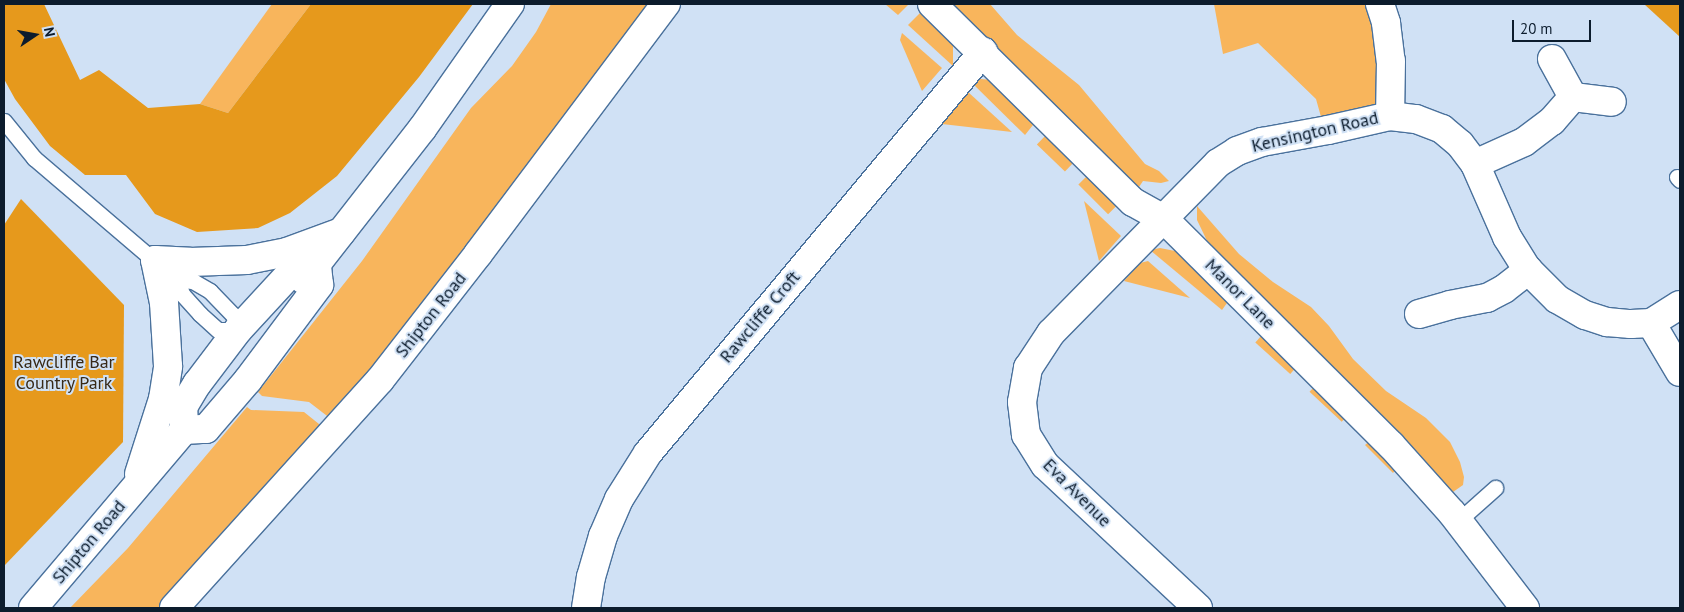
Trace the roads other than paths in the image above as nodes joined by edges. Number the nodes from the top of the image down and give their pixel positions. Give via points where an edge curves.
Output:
1 (510, 4) edge
2 (666, 4) edge
3 (932, 4) edge
4 (1380, 4) edge
5 (983, 52) junction
6 (1552, 59) dead end
7 (1573, 97) junction
8 (1612, 102) dead end
9 (1390, 116) junction
10 (4, 121) edge
11 (1475, 164) junction
12 (1164, 219) junction
13 (341, 232) junction
14 (155, 260) junction
15 (317, 265) junction
16 (1528, 270) junction
17 (177, 280) junction
18 (1680, 305) edge
19 (1419, 314) dead end
20 (1651, 323) junction
21 (238, 330) junction
22 (1680, 372) edge
23 (248, 380) junction
24 (184, 430) junction
25 (136, 485) junction
26 (1495, 488) dead end
27 (1458, 521) junction
28 (33, 608) edge
29 (174, 608) edge
30 (586, 608) edge
31 (1198, 608) edge
32 (1525, 608) edge

1 - 13 street via 422,129
2 - 29 street, Shipton Road via 380,380
3 - 5 street, Manor Lane
4 - 9 street via 1391,61
5 - 12 street, Manor Lane via 1133,202
5 - 30 street, Rawcliffe Croft via 648,453 619,499 602,536
6 - 7 street
7 - 8 street
7 - 11 street via 1552,120 1524,142
9 - 11 street, Kensington Road via 1416,119 1442,129 1460,144
9 - 12 street, Kensington Road via 1262,142 1237,151 1218,163
10 - 14 lane via 34,158
11 - 16 street, Kensington Road via 1507,237
12 - 27 street, Manor Lane via 1391,445
12 - 31 street, Eva Avenue via 1051,333 1028,368 1022,402 1026,436 1045,465
13 - 14 street via 288,252 247,260
13 - 15 street
14 - 17 lane
14 - 25 street via 164,303 168,366 163,399
15 - 21 street via 297,266
15 - 23 street via 319,285
16 - 19 street via 1487,298
16 - 20 street, Kensington Road via 1557,299 1585,315 1607,322
17 - 21 lane via 193,281 210,291 233,315
17 - 21 lane via 182,294 218,330
18 - 20 street
20 - 22 street
21 - 23 street via 248,352
21 - 24 street via 183,407
23 - 24 street via 206,429
24 - 25 street, Shipton Road
25 - 28 street, Shipton Road
26 - 27 lane
27 - 32 street, Manor Lane

